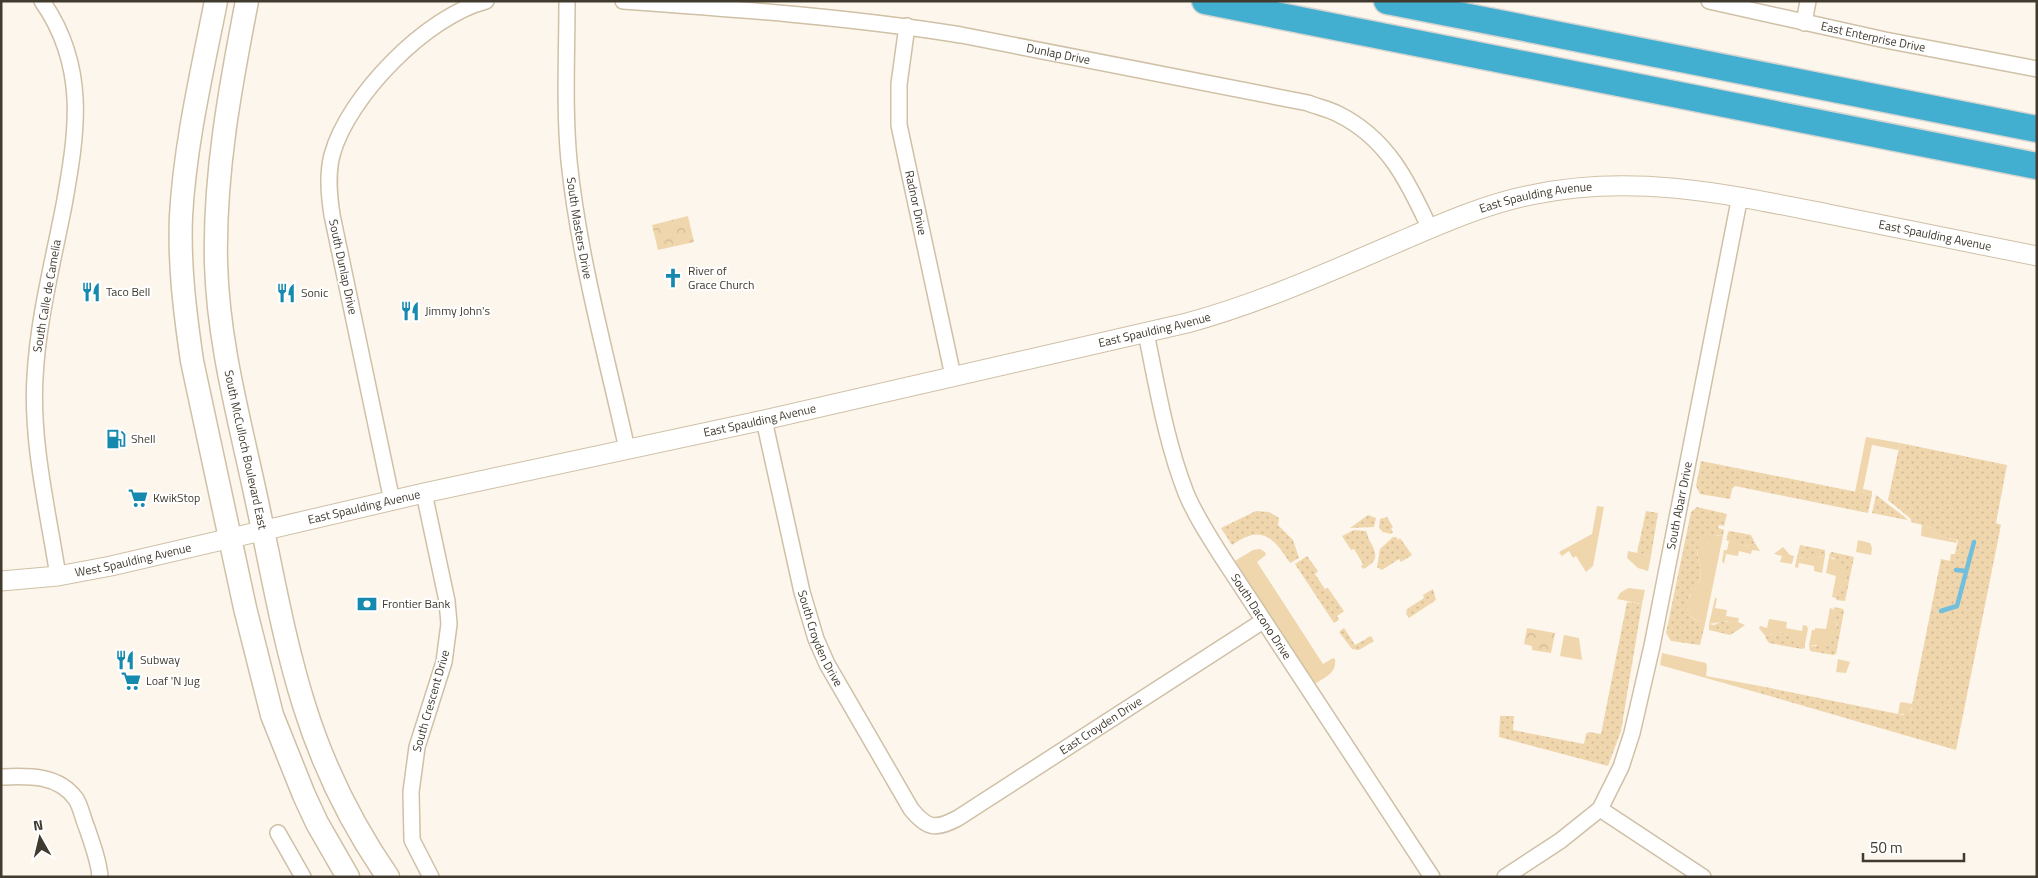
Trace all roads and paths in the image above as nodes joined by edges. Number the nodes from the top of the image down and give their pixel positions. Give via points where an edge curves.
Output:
1 (42, 1) edge
2 (216, 1) edge
3 (247, 1) edge
4 (486, 1) edge
5 (567, 1) edge
6 (623, 1) edge
7 (1205, 1) edge
8 (1387, 1) edge
9 (1709, 1) edge
10 (1808, 1) edge
11 (1804, 23) junction
12 (907, 26) junction
13 (2037, 69) edge
14 (2037, 129) edge
15 (2037, 166) edge
16 (1740, 196) junction
17 (1430, 228) junction
18 (2037, 256) edge
19 (1146, 333) junction
20 (953, 376) junction
21 (764, 420) junction
22 (627, 449) junction
23 (424, 493) junction
24 (392, 501) junction
25 (263, 531) junction
26 (231, 538) junction
27 (58, 576) junction
28 (1, 582) edge
29 (1263, 621) junction
30 (1, 777) edge
31 (1600, 809) junction
32 (936, 827) joint
33 (278, 833) dead end
34 (100, 877) edge
35 (304, 877) edge
36 (348, 877) edge
37 (388, 877) edge
38 (431, 877) edge
39 (1432, 877) edge
40 (1505, 877) edge
41 (1703, 877) edge

1 - 27 street, South Calle de Camelia via 54,20 71,65 76,119 37,354 34,401 39,456
2 - 26 main road via 188,151 181,253 192,360
3 - 25 main road, South McCulloch Boulevard East via 236,54 220,170 216,282 227,365
4 - 24 street, South Dunlap Drive via 446,18 402,52 375,82 342,130 331,162 329,186 335,232
5 - 22 street, South Masters Drive via 567,112 573,194
6 - 12 street, Dunlap Drive
7 - 15 highway
8 - 14 highway
9 - 11 street, East Enterprise Drive
10 - 11 street
11 - 13 street, East Enterprise Drive
12 - 17 street, Dunlap Drive via 1308,103 1336,113 1360,126 1379,142 1397,166
12 - 20 street, Radnor Drive via 898,97 900,133
16 - 17 street, East Spaulding Avenue via 1651,185 1585,186 1505,201
16 - 18 street, East Spaulding Avenue
16 - 31 street, South Abarr Drive via 1634,725 1621,767
17 - 19 street, East Spaulding Avenue via 1249,305
19 - 20 street, East Spaulding Avenue
19 - 29 street, South Dacono Drive via 1171,445 1186,493 1213,543
20 - 21 street, East Spaulding Avenue
21 - 22 street, East Spaulding Avenue
21 - 32 street, South Croyden Drive via 802,592 820,651 911,809 927,824
22 - 23 street, East Spaulding Avenue
23 - 24 street, East Spaulding Avenue
23 - 38 street, South Crescent Drive via 449,624 444,662 417,747 411,792 412,840
24 - 25 street, East Spaulding Avenue
25 - 26 street, West Spaulding Avenue
25 - 37 main road, South McCulloch Boulevard East via 288,644 313,730 347,808
26 - 27 street, West Spaulding Avenue
26 - 36 main road via 255,651 281,742 317,823
27 - 28 street, West Spaulding Avenue
29 - 32 street, East Croyden Drive via 958,818
29 - 39 street, South Dacono Drive
30 - 34 street via 42,778 68,791 77,801 98,860
31 - 40 street via 1560,841
31 - 41 street
33 - 35 street

